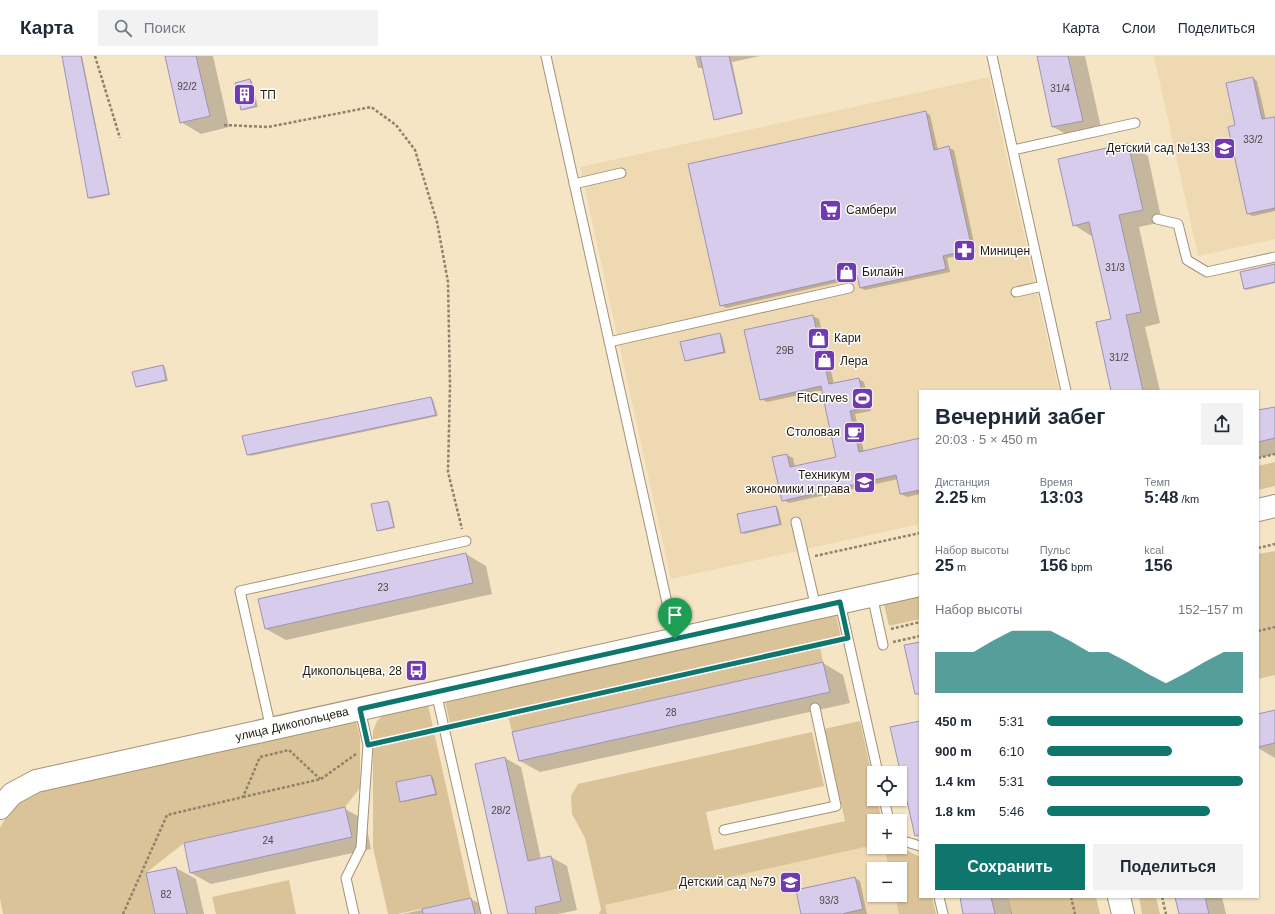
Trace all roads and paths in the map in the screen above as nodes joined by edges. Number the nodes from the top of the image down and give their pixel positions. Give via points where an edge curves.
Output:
1 (94, 56) edge
2 (546, 56) edge
3 (992, 56) edge
4 (1135, 123) dead end
5 (224, 125) dead end
6 (120, 138) dead end
7 (1013, 150) junction
8 (620, 173) dead end
9 (574, 184) junction
10 (1157, 219) dead end
11 (1275, 257) edge
12 (1043, 286) junction
13 (849, 288) dead end
14 (1016, 292) dead end
15 (609, 342) junction
16 (1066, 390) edge
17 (1275, 454) edge
18 (1259, 458) edge
19 (1275, 506) edge
20 (1259, 510) edge
21 (796, 522) dead end
22 (919, 533) edge
23 (466, 541) joint
24 (1275, 544) edge
25 (1259, 548) edge
26 (805, 559) junction
27 (919, 585) edge
28 (872, 595) junction
29 (840, 602) junction
30 (816, 608) junction
31 (919, 622) edge
32 (1275, 626) edge
33 (1259, 630) edge
34 (880, 631) junction
35 (919, 636) edge
36 (848, 638) junction
37 (675, 639) junction
38 (883, 645) joint
39 (436, 692) junction
40 (815, 708) dead end
41 (360, 709) junction
42 (444, 728) junction
43 (271, 729) junction
44 (368, 745) junction
45 (876, 766) edge
46 (321, 779) junction
47 (243, 797) junction
48 (0, 808) edge
49 (724, 830) dead end
50 (907, 842) edge
51 (919, 846) edge
52 (940, 898) edge
53 (1071, 898) edge
54 (1119, 898) edge
55 (1162, 898) edge
56 (123, 914) edge
57 (354, 914) edge
58 (486, 914) edge
59 (943, 914) edge
60 (1075, 914) edge
61 (1123, 914) edge
62 (1166, 914) edge

1 - 6 path
2 - 9 lane
3 - 7 lane
4 - 7 lane
5 - 23 path via 268,127 371,107 396,125 415,150 437,222 448,282 448,472
7 - 12 lane
8 - 9 lane
9 - 15 lane
10 - 11 lane via 1178,224 1187,260 1207,272
12 - 14 lane
12 - 16 lane
13 - 15 lane
15 - 37 lane
17 - 18 path
19 - 20 street
21 - 26 lane
22 - 26 path
23 - 43 lane via 240,591
24 - 25 path
26 - 30 lane
27 - 28 street, улица Дикопольцева
28 - 29 street, улица Дикопольцева
28 - 34 lane
29 - 30 street, улица Дикопольцева
29 - 36 lane
30 - 37 street, улица Дикопольцева
31 - 34 path
32 - 33 path
34 - 38 lane
35 - 38 path
36 - 42 path
36 - 45 lane
37 - 39 street, улица Дикопольцева
39 - 41 street, улица Дикопольцева
39 - 42 lane
40 - 49 lane via 836,806
41 - 43 street, улица Дикопольцева
41 - 44 lane
42 - 44 path
42 - 58 lane
43 - 48 street, улица Дикопольцева via 36,781 12,794
44 - 46 path
44 - 57 lane via 361,848 346,878
46 - 47 path
46 - 47 path via 289,750 260,757
47 - 56 path via 167,815
50 - 51 lane
52 - 59 lane
53 - 60 path
54 - 61 street
55 - 62 path

